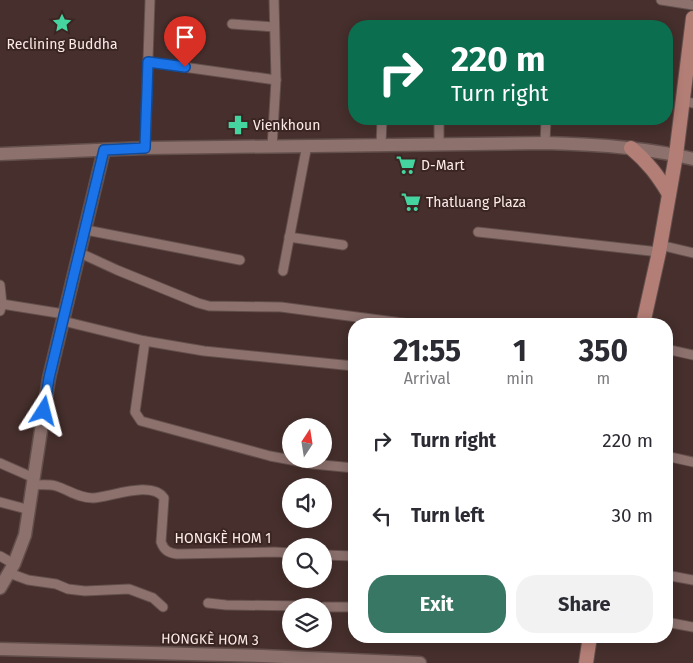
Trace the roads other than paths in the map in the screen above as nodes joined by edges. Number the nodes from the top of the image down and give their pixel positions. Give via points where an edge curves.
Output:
1 (150, 0) edge
2 (274, 0) edge
3 (661, 0) edge
4 (693, 5) edge
5 (693, 18) edge
6 (232, 24) dead end
7 (274, 26) junction
8 (690, 58) edge
9 (148, 62) junction
10 (276, 80) junction
11 (688, 102) edge
12 (382, 125) edge
13 (439, 125) edge
14 (546, 125) edge
15 (545, 143) junction
16 (381, 144) junction
17 (439, 144) junction
18 (272, 146) junction
19 (307, 146) junction
20 (145, 148) junction
21 (631, 148) junction
22 (104, 150) junction
23 (0, 154) edge
24 (676, 155) junction
25 (693, 159) edge
26 (669, 194) junction
27 (86, 230) junction
28 (478, 232) dead end
29 (289, 237) junction
30 (343, 245) dead end
31 (660, 248) junction
32 (80, 253) junction
33 (693, 253) edge
34 (240, 260) dead end
35 (283, 271) dead end
36 (0, 286) edge
37 (1, 308) edge
38 (63, 318) junction
39 (365, 318) edge
40 (644, 318) edge
41 (145, 341) junction
42 (673, 350) edge
43 (693, 355) edge
44 (348, 365) edge
45 (673, 458) edge
46 (693, 462) edge
47 (0, 463) edge
48 (348, 467) edge
49 (33, 482) junction
50 (0, 502) edge
51 (30, 510) junction
52 (282, 553) edge
53 (0, 556) edge
54 (332, 556) edge
55 (348, 556) edge
56 (11, 568) junction
57 (673, 576) edge
58 (693, 580) edge
59 (0, 588) edge
60 (208, 603) dead end
61 (282, 606) edge
62 (163, 607) dead end
63 (332, 607) edge
64 (348, 607) edge
65 (673, 623) edge
66 (693, 627) edge
67 (589, 643) edge
68 (0, 649) edge
69 (263, 659) edge
70 (420, 663) edge
71 (586, 663) edge

1 - 9 street
2 - 7 street
3 - 4 street
5 - 8 main road
6 - 7 street
7 - 10 street
8 - 11 main road
9 - 10 street
9 - 20 street
10 - 18 street
11 - 24 main road
12 - 16 street
13 - 17 street
14 - 15 street
15 - 17 street
15 - 21 street
16 - 17 street
16 - 19 street
18 - 19 street
18 - 20 street
19 - 29 street
20 - 22 street
21 - 24 street
21 - 26 main road via 655,172
22 - 23 street
22 - 27 street
24 - 25 street
24 - 26 main road
26 - 31 main road
27 - 32 street
27 - 34 street
28 - 31 street
29 - 30 street
29 - 35 street
31 - 33 street
31 - 40 main road
32 - 38 street
32 - 39 street via 209,306 282,307
36 - 37 street
37 - 38 street
38 - 41 street
38 - 49 street via 49,378
41 - 44 street via 231,354
41 - 48 street via 136,412 141,421 270,456
42 - 43 street
45 - 46 street
47 - 49 street
49 - 51 street
49 - 52 street, HONGKÈ HOM 1 via 95,498 119,492 156,491 164,498 161,542 170,553
50 - 51 street
51 - 56 street via 25,535
53 - 56 street
54 - 55 street
56 - 59 street
56 - 62 street via 28,580 68,589 129,589 153,598
57 - 58 street
60 - 61 street
63 - 64 street
65 - 66 street
67 - 71 main road
68 - 69 street, HONGKÈ HOM 3
69 - 70 street, HONGKÈ HOM 3

